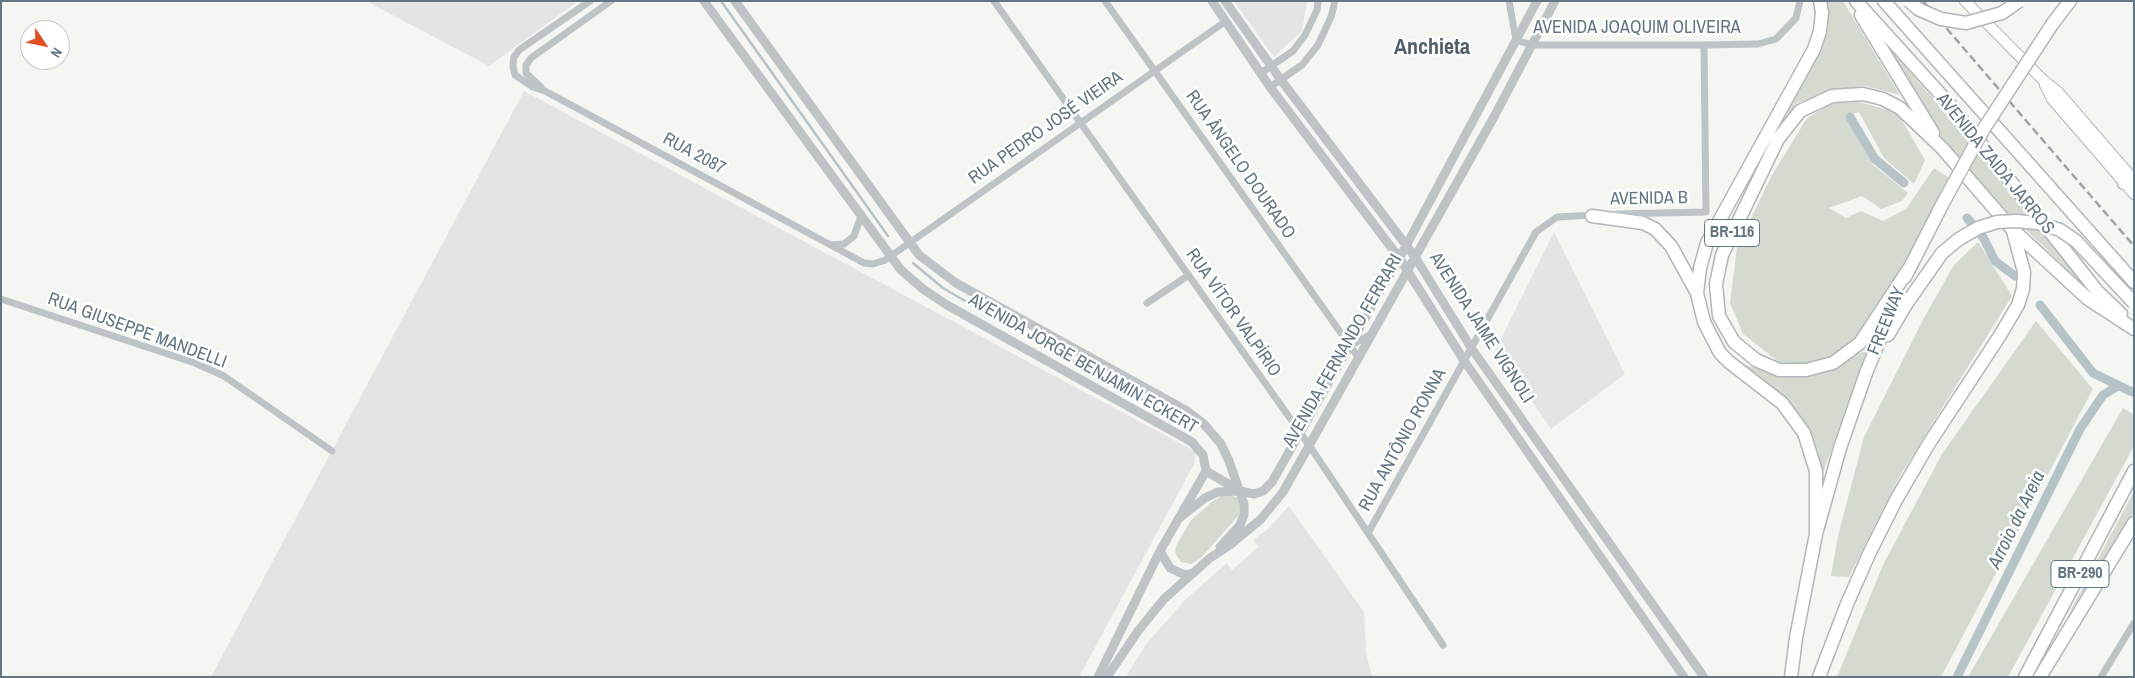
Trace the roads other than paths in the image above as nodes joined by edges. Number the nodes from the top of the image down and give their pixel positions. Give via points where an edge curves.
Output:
1 (590, 1) edge
2 (611, 1) edge
3 (704, 1) edge
4 (735, 1) edge
5 (994, 1) edge
6 (1105, 1) edge
7 (1212, 1) edge
8 (1225, 1) edge
9 (1318, 1) edge
10 (1335, 1) edge
11 (1509, 1) edge
12 (1537, 1) edge
13 (1555, 1) edge
14 (1800, 1) edge
15 (1820, 1) edge
16 (1852, 1) edge
17 (1856, 1) edge
18 (1884, 1) edge
19 (1909, 1) edge
20 (1965, 1) edge
21 (2019, 1) edge
22 (2070, 1) edge
23 (1226, 21) junction
24 (1516, 40) junction
25 (1532, 45) junction
26 (1704, 45) junction
27 (1271, 66) junction
28 (1154, 71) junction
29 (1261, 73) junction
30 (1281, 80) junction
31 (1270, 87) junction
32 (545, 91) junction
33 (1481, 107) junction
34 (1495, 115) junction
35 (1080, 123) junction
36 (1942, 148) junction
37 (2131, 182) edge
38 (2134, 194) edge
39 (861, 216) junction
40 (1592, 216) junction
41 (2012, 229) junction
42 (910, 243) junction
43 (831, 245) junction
44 (1406, 246) junction
45 (1415, 257) junction
46 (888, 258) junction
47 (1400, 259) junction
48 (1407, 270) junction
49 (1908, 270) junction
50 (1189, 275) junction
51 (2134, 282) edge
52 (1698, 293) junction
53 (1, 299) edge
54 (1147, 303) dead end
55 (2134, 303) edge
56 (2134, 328) edge
57 (1373, 332) junction
58 (1350, 346) junction
59 (1472, 349) junction
60 (1358, 357) junction
61 (1465, 362) junction
62 (1866, 373) junction
63 (1301, 433) junction
64 (1309, 445) junction
65 (332, 451) dead end
66 (1206, 470) junction
67 (2134, 471) edge
68 (1240, 491) junction
69 (1178, 519) junction
70 (2134, 523) edge
71 (1368, 533) junction
72 (1816, 534) junction
73 (1160, 551) junction
74 (1210, 558) junction
75 (1194, 573) junction
76 (1653, 605) junction
77 (1640, 613) junction
78 (2134, 623) edge
79 (1443, 644) dead end
80 (1098, 677) edge
81 (1107, 677) edge
82 (1684, 677) edge
83 (1704, 677) edge
84 (1791, 677) edge
85 (1819, 677) edge
86 (2025, 677) edge
87 (2040, 677) edge
88 (2101, 677) edge

1 - 32 street, RUA 2087 via 519,50 514,57 515,74
2 - 32 street via 531,58 526,65 526,73
3 - 39 street, AVENIDA JORGE BENJAMIN ECKERT
4 - 42 street, AVENIDA JORGE BENJAMIN ECKERT
5 - 35 street, RUA VÍTOR VALPÍRIO
6 - 28 street, RUA ÂNGELO DOURADO
7 - 23 street, AVENIDA JAIME VIGNOLI
8 - 27 street, AVENIDA JAIME VIGNOLI
9 - 27 street via 1305,35 1292,51
10 - 30 street via 1318,44 1302,65
11 - 24 street
12 - 24 street, AVENIDA FERNANDO FERRARI
13 - 25 street, AVENIDA FERNANDO FERRARI
14 - 26 street, AVENIDA JOAQUIM OLIVEIRA via 1796,18 1776,39 1758,44
15 - 52 highway via 1820,31 1814,49 1707,243
16 - 36 highway
17 - 56 highway, AVENIDA ZAIDA JARROS via 1952,107 2096,290
18 - 51 highway, AVENIDA ZAIDA JARROS
19 - 21 highway, bridge via 1918,9 1941,19 1966,23 2002,13
20 - 37 main road via 2043,80 2052,100
22 - 49 highway, FREEWAY / BR-116, bridge via 1983,130
23 - 28 street, RUA PEDRO JOSÉ VIEIRA
23 - 29 street, AVENIDA JAIME VIGNOLI
24 - 25 street, AVENIDA JOAQUIM OLIVEIRA
24 - 33 street, AVENIDA FERNANDO FERRARI
25 - 26 street, AVENIDA JOAQUIM OLIVEIRA
25 - 34 street, AVENIDA FERNANDO FERRARI
26 - 40 street, AVENIDA B via 1706,212
27 - 29 street
27 - 30 street, AVENIDA JAIME VIGNOLI
28 - 35 street, RUA PEDRO JOSÉ VIEIRA
28 - 58 street, RUA ÂNGELO DOURADO
29 - 31 street, AVENIDA JAIME VIGNOLI
30 - 31 street
30 - 44 street, AVENIDA JAIME VIGNOLI
31 - 47 street, AVENIDA JAIME VIGNOLI
32 - 43 street, RUA 2087
33 - 34 street
33 - 44 street, AVENIDA FERNANDO FERRARI
34 - 45 street, AVENIDA FERNANDO FERRARI
35 - 42 street, RUA PEDRO JOSÉ VIEIRA
35 - 50 street, RUA VÍTOR VALPÍRIO
36 - 41 highway, BR-116
36 - 49 highway, BR-116 via 1900,108 1872,95 1832,96 1800,111 1778,139 1722,254 1716,284 1719,316 1734,342 1756,360 1778,370 1806,370 1833,364 1860,343
37 - 38 main road
39 - 43 street via 854,236 844,244
39 - 46 street, AVENIDA JORGE BENJAMIN ECKERT
40 - 52 highway via 1643,223 1655,229 1671,246
40 - 59 street, AVENIDA B via 1557,217 1536,232
41 - 56 highway, BR-116 via 2088,299
41 - 85 highway via 2024,272 2018,305 1928,444 1896,500 1868,554
42 - 46 street, RUA PEDRO JOSÉ VIEIRA
42 - 68 street, AVENIDA JORGE BENJAMIN ECKERT via 919,255 956,283 1187,411 1203,423 1221,444
43 - 46 street, RUA 2087 via 864,263 878,264
44 - 45 street, AVENIDA JAIME VIGNOLI
44 - 47 street, AVENIDA FERNANDO FERRARI
45 - 48 street, AVENIDA FERNANDO FERRARI
45 - 59 street, AVENIDA JAIME VIGNOLI
46 - 66 street, AVENIDA JORGE BENJAMIN ECKERT via 947,305 1192,442 1203,455
47 - 48 street, AVENIDA JAIME VIGNOLI
47 - 58 street, AVENIDA FERNANDO FERRARI
48 - 57 street, AVENIDA FERNANDO FERRARI
48 - 61 street, AVENIDA JAIME VIGNOLI
49 - 62 highway, FREEWAY
50 - 54 street
50 - 63 street, RUA VÍTOR VALPÍRIO
52 - 72 highway via 1706,327 1720,353 1782,403 1804,433 1816,471
53 - 65 street, RUA GIUSEPPE MANDELLI via 195,363 224,376
55 - 62 highway, bridge via 2076,241 2060,230 2038,223 1997,222 1978,228 1942,253 1907,303
57 - 58 street
57 - 60 street, AVENIDA FERNANDO FERRARI
58 - 60 street, RUA ÂNGELO DOURADO
58 - 63 street, AVENIDA FERNANDO FERRARI
59 - 61 street, RUA ANTÔNIO RONNA
59 - 76 street, AVENIDA JAIME VIGNOLI
60 - 64 street, AVENIDA FERNANDO FERRARI
61 - 71 street, RUA ANTÔNIO RONNA
61 - 77 street, AVENIDA JAIME VIGNOLI
62 - 72 highway, FREEWAY via 1840,448
63 - 64 street, RUA VÍTOR VALPÍRIO
63 - 68 street, AVENIDA FERNANDO FERRARI via 1272,482 1263,491 1254,494
64 - 71 street, RUA VÍTOR VALPÍRIO
64 - 74 street, AVENIDA FERNANDO FERRARI via 1283,492 1261,519
66 - 68 street
66 - 69 street, AVENIDA FERNANDO FERRARI
67 - 86 highway, BR-290
68 - 69 street, AVENIDA FERNANDO FERRARI via 1218,492
68 - 74 street, AVENIDA JORGE BENJAMIN ECKERT via 1244,515 1240,526
69 - 73 street, AVENIDA FERNANDO FERRARI
70 - 87 highway
71 - 79 street, RUA VÍTOR VALPÍRIO
72 - 84 highway, FREEWAY
73 - 75 street via 1170,568 1185,575
73 - 80 street, AVENIDA FERNANDO FERRARI
74 - 75 street, AVENIDA FERNANDO FERRARI
75 - 81 street, AVENIDA FERNANDO FERRARI via 1164,599 1143,624
76 - 77 street
76 - 83 street, AVENIDA JAIME VIGNOLI
77 - 82 street, AVENIDA JAIME VIGNOLI
78 - 88 street

